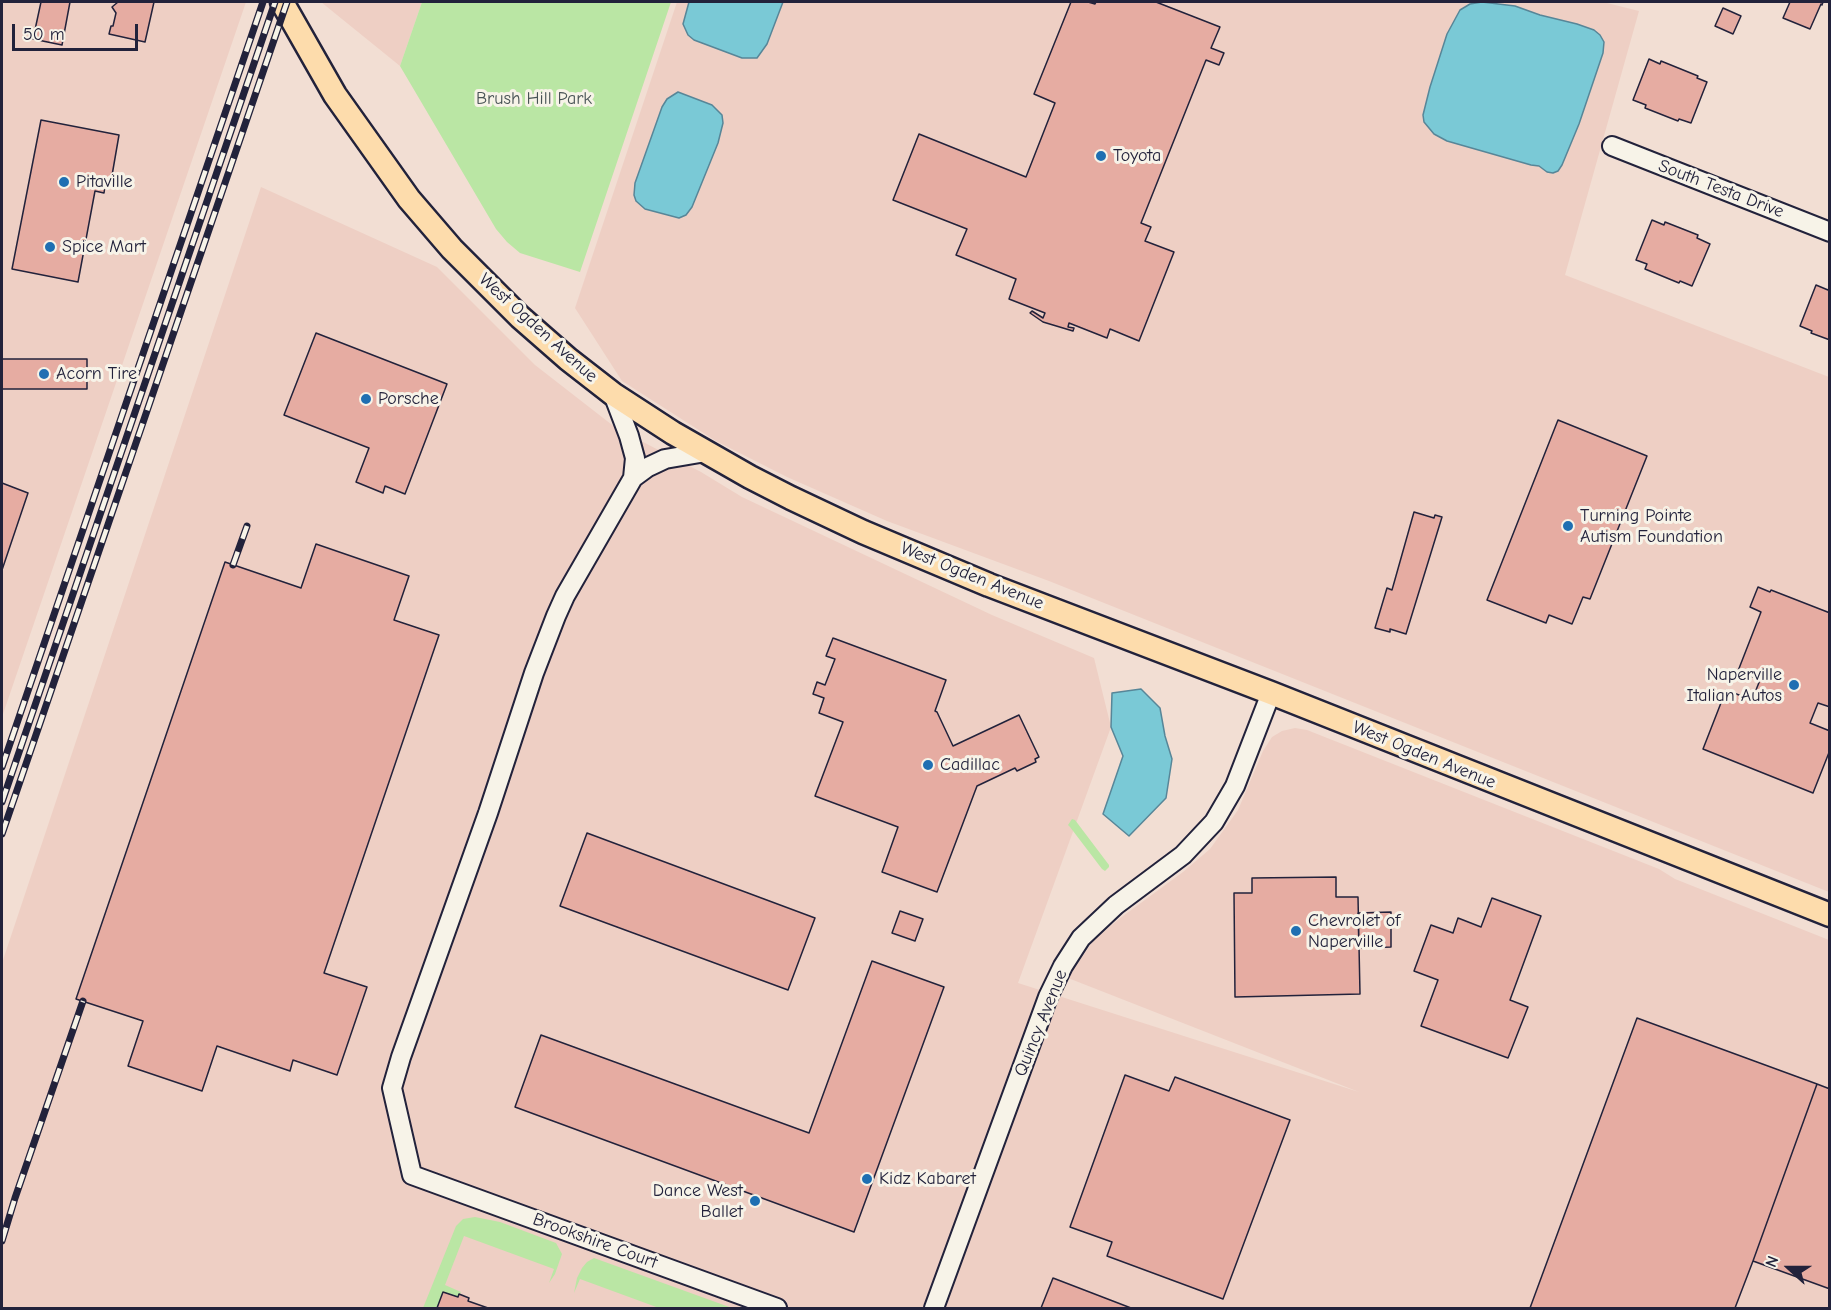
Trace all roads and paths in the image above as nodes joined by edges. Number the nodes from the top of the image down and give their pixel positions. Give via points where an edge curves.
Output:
1 (282, 2) edge
2 (1612, 146) dead end
3 (1830, 232) edge
4 (613, 394) junction
5 (706, 452) junction
6 (633, 478) junction
7 (1271, 693) junction
8 (1830, 915) edge
9 (777, 1308) edge
10 (934, 1308) edge

1 - 4 main road, West Ogden Avenue via 335,95 408,199 520,317
2 - 3 street, South Testa Drive
4 - 5 main road, West Ogden Avenue
4 - 6 street via 635,458
5 - 6 street via 665,459
5 - 7 main road, West Ogden Avenue via 863,532 989,585
6 - 9 street, Brookshire Court via 556,616 392,1088 412,1175
7 - 8 main road, West Ogden Avenue
7 - 10 street, Quincy Avenue via 1235,786 1214,822 1183,855 1116,905 1081,938 1063,966 1048,997

